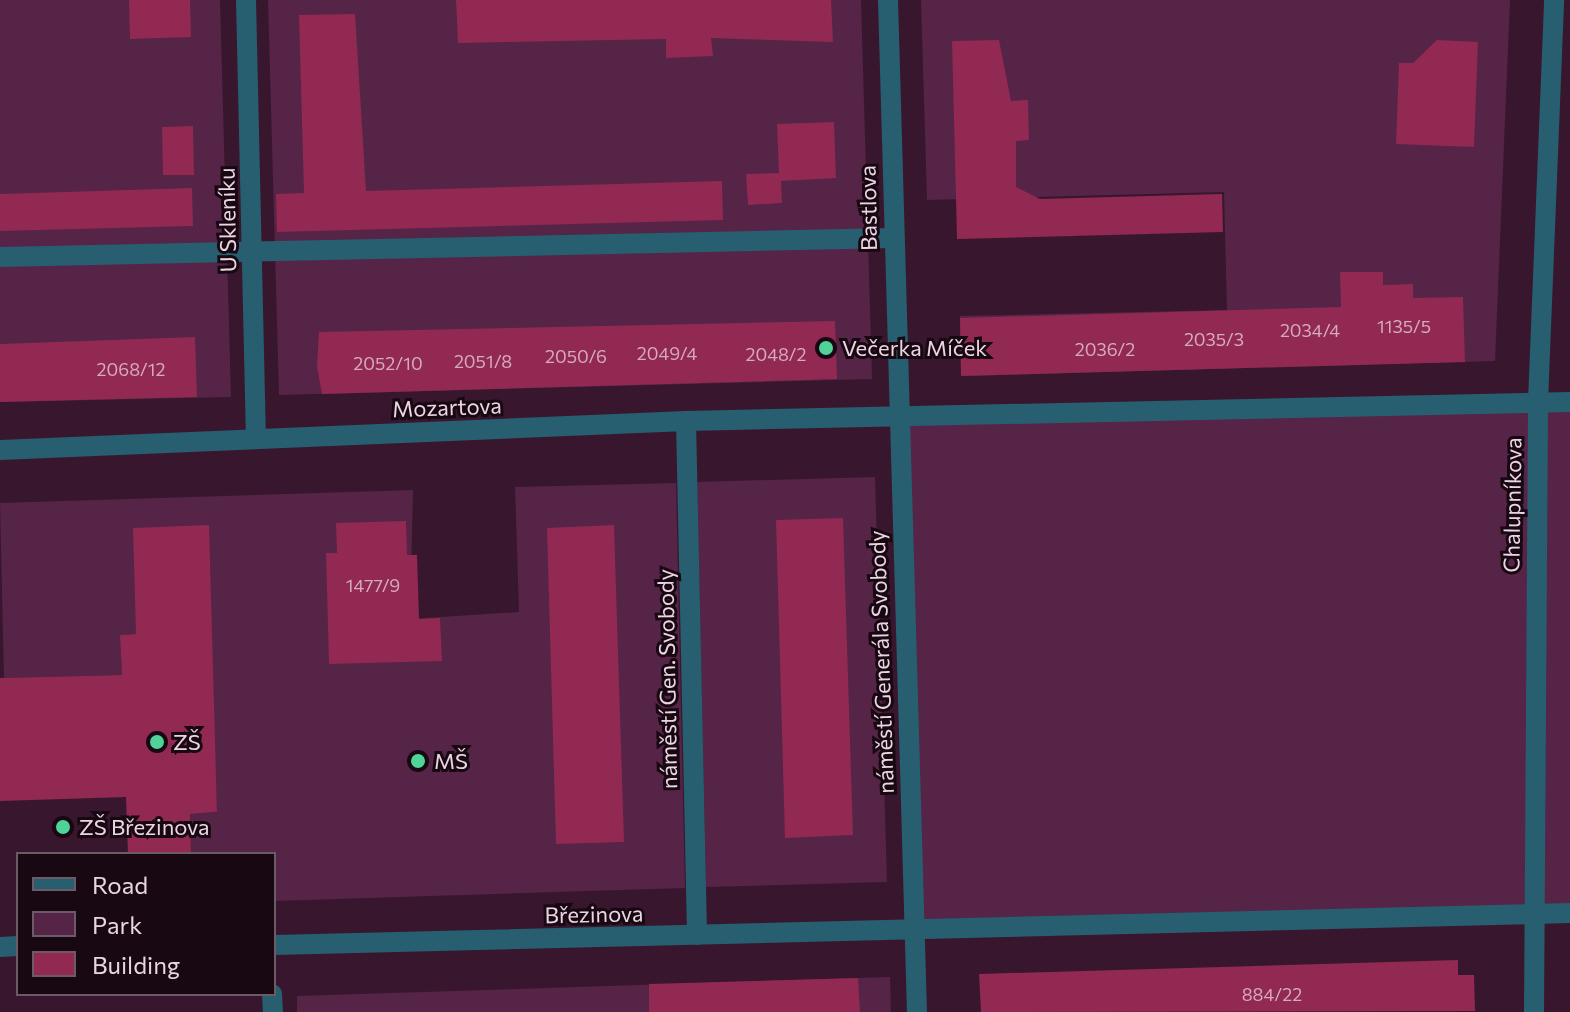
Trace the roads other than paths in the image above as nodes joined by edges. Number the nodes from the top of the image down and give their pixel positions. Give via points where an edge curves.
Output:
1 (246, 0) edge
2 (888, 0) edge
3 (1554, 0) edge
4 (893, 238) junction
5 (252, 255) junction
6 (0, 257) edge
7 (1538, 402) junction
8 (1570, 402) edge
9 (896, 415) junction
10 (686, 421) junction
11 (256, 439) junction
12 (0, 450) edge
13 (1570, 913) edge
14 (1530, 914) junction
15 (914, 926) junction
16 (697, 935) junction
17 (276, 945) edge
18 (917, 1012) edge
19 (1534, 1012) edge

1 - 5 street, U Skleníku
2 - 4 street, Bastlova
3 - 7 street, Chalupníkova
4 - 5 street
4 - 9 street, Bastlova
5 - 6 street
5 - 11 street, U Skleníku
7 - 8 street
7 - 9 street
7 - 14 street, Chalupníkova
9 - 10 street, Mozartova
9 - 15 street, náměstí Generála Svobody
10 - 11 street, Mozartova
10 - 16 street, náměstí Gen. Svobody
11 - 12 street, Mozartova
13 - 14 street
14 - 15 street
14 - 19 street, Chalupníkova
15 - 16 street, Březinova
15 - 18 street
16 - 17 street, Březinova

